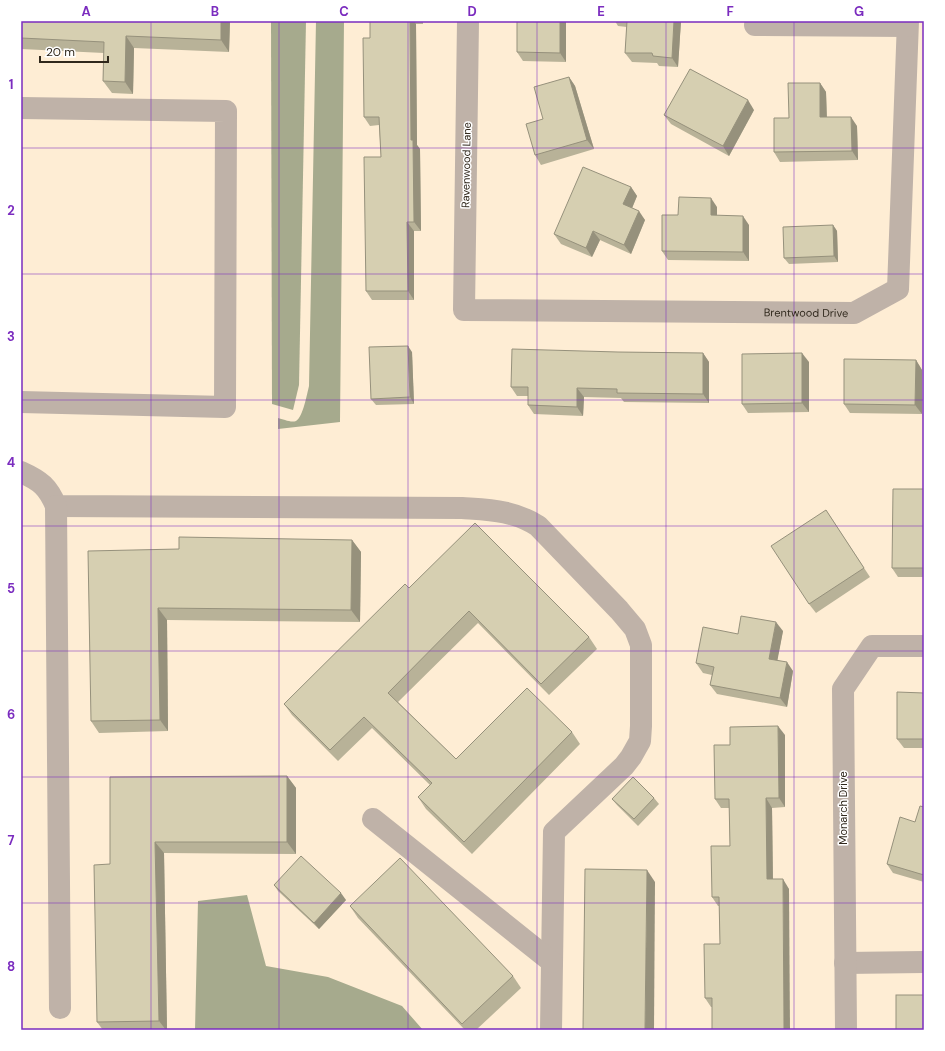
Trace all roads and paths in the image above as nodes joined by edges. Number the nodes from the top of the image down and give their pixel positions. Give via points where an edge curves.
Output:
1 (468, 21) edge
2 (908, 23) edge
3 (755, 25) dead end
4 (21, 108) edge
5 (464, 310) joint
6 (21, 402) edge
7 (21, 472) edge
8 (56, 506) junction
9 (924, 646) edge
10 (373, 819) dead end
11 (552, 962) junction
12 (924, 962) edge
13 (845, 963) junction
14 (60, 1008) dead end
15 (551, 1030) edge
16 (846, 1030) edge

1 - 5 street, Ravenwood Lane
2 - 3 street
2 - 5 street, Brentwood Drive via 898,289 854,313
4 - 6 street via 226,111 226,126 225,407
7 - 8 street via 42,483
8 - 11 street via 462,508 501,511 526,518 538,526 619,610 635,629 641,645 640,741 624,766 554,832
8 - 14 street
9 - 13 street, Monarch Drive via 872,646 842,689
10 - 11 street
11 - 15 street
12 - 13 street
13 - 16 street, Monarch Drive

